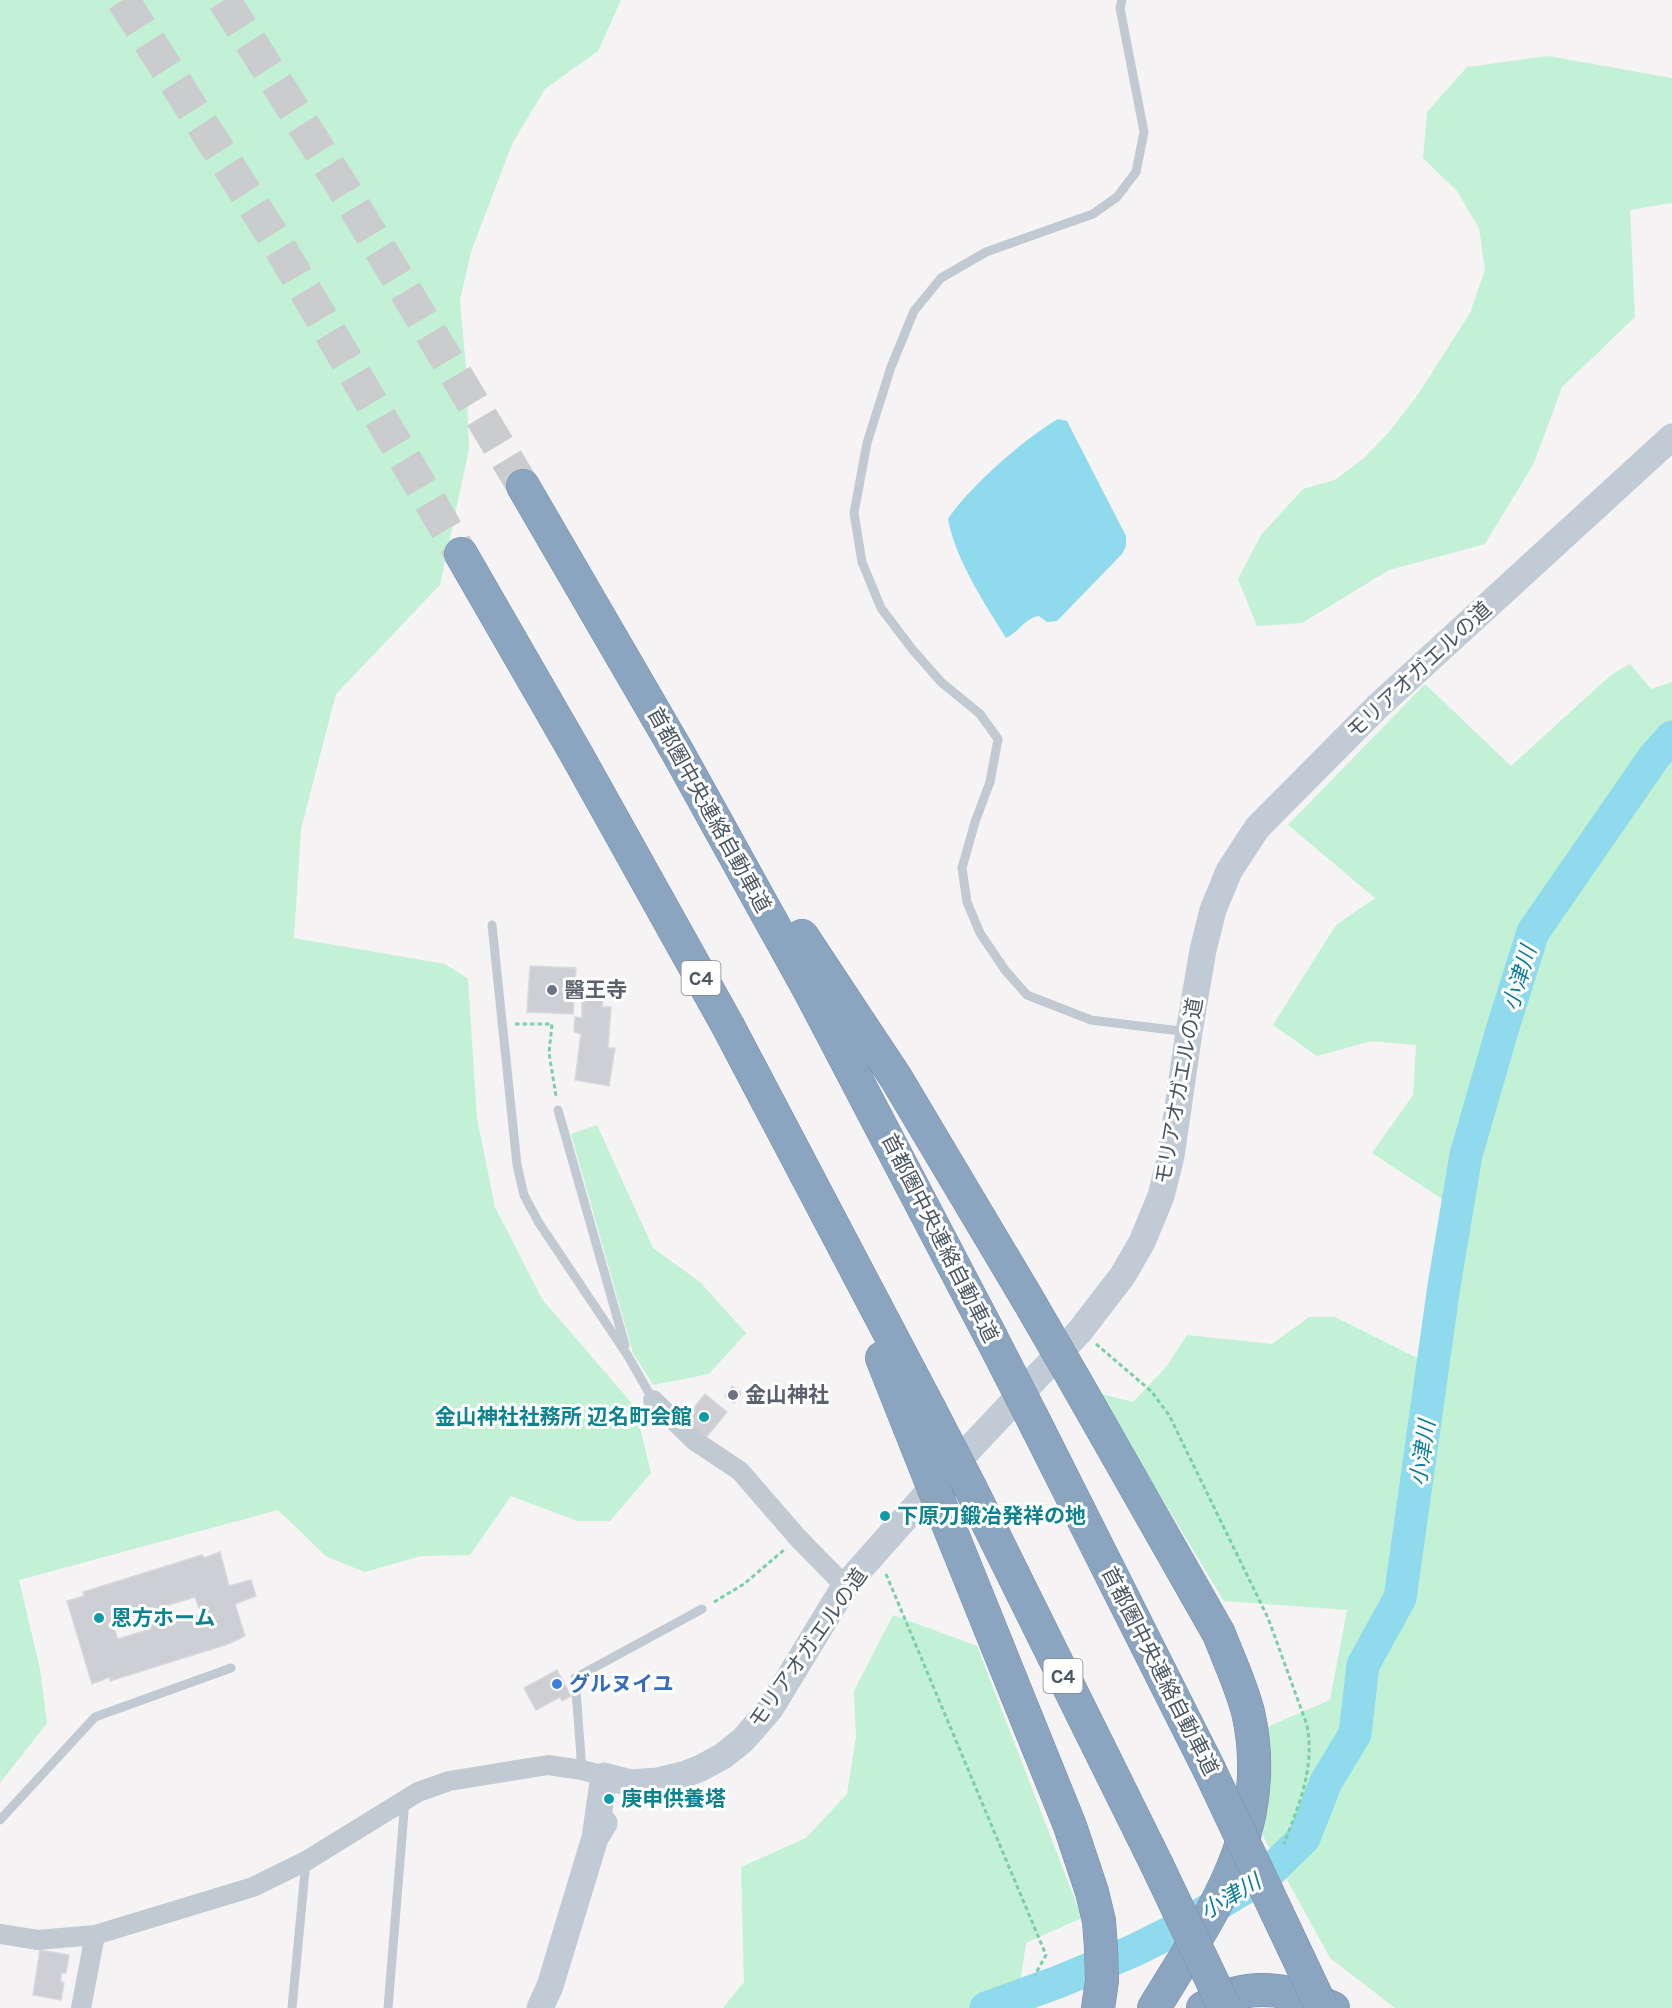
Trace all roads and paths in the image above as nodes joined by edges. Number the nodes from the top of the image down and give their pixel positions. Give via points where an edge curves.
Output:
1 (1122, 0) edge
2 (1672, 436) edge
3 (523, 486) tunnel mouth
4 (461, 554) tunnel mouth
5 (677, 751) junction
6 (492, 925) dead end
7 (501, 1024) junction
8 (1189, 1032) junction
9 (553, 1083) dead end
10 (558, 1110) dead end
11 (1080, 1331) junction
12 (628, 1356) junction
13 (654, 1400) joint
14 (919, 1417) junction
15 (798, 1538) junction
16 (876, 1551) junction
17 (845, 1586) junction
18 (702, 1609) joint
19 (231, 1668) dead end
20 (593, 1773) junction
21 (631, 1783) junction
22 (405, 1800) junction
23 (0, 1820) edge
24 (595, 1838) junction
25 (1284, 1844) dead end
26 (306, 1861) junction
27 (0, 1934) edge
28 (95, 1935) junction
29 (1035, 1975) dead end
30 (81, 2008) edge
31 (292, 2008) edge
32 (387, 2008) edge
33 (540, 2008) edge
34 (1098, 2008) edge
35 (1154, 2008) edge
36 (1203, 2008) edge
37 (1225, 2008) edge
38 (1322, 2008) edge
39 (1333, 2008) edge

1 - 8 lane via 1120,8 1144,132 1136,172 1117,197 1093,214 986,252 941,278 914,311 891,367 867,443 854,513 862,562 881,608 941,682 980,714 998,739 990,782 962,868 967,902 980,933 1027,995 1091,1020
2 - 8 street, モリアオガエルの道 via 1378,706 1257,828 1229,871 1213,910
3 - 5 highway, 首都圏中央連絡自動車道
4 - 14 highway, C4 via 728,1026
5 - 35 highway, bridge via 896,1078 1074,1379 1219,1634 1236,1675 1253,1744 1249,1818 1238,1858 1207,1922
5 - 38 highway, 首都圏中央連絡自動車道, bridge via 822,1013 991,1336 1209,1769
6 - 7 lane
7 - 9 path via 552,1024 549,1053
7 - 12 lane via 524,1195
8 - 11 street, モリアオガエルの道 via 1172,1156 1161,1196 1123,1275
10 - 12 lane
11 - 16 street, モリアオガエルの道
11 - 25 path via 1151,1391 1169,1415 1268,1618 1310,1742 1307,1780
12 - 13 lane
13 - 15 street via 695,1441 740,1471
14 - 34 highway, bridge via 944,1514 1070,1826 1092,1892 1101,1948
14 - 37 highway, C4, bridge via 971,1489
15 - 17 street
15 - 18 path via 744,1584
16 - 17 street, モリアオガエルの道
16 - 29 path via 1046,1955
17 - 21 street, モリアオガエルの道 via 770,1709 743,1740 701,1768 658,1781
18 - 20 lane via 574,1678
19 - 23 lane via 95,1716
20 - 21 street, モリアオガエルの道
20 - 22 street via 548,1765 484,1774 430,1786
20 - 24 street
21 - 24 street
22 - 26 street
22 - 32 lane
24 - 33 street
26 - 28 street via 253,1887
26 - 31 lane
27 - 28 street via 38,1940
28 - 30 street
36 - 39 highway via 1233,1994 1281,1991

